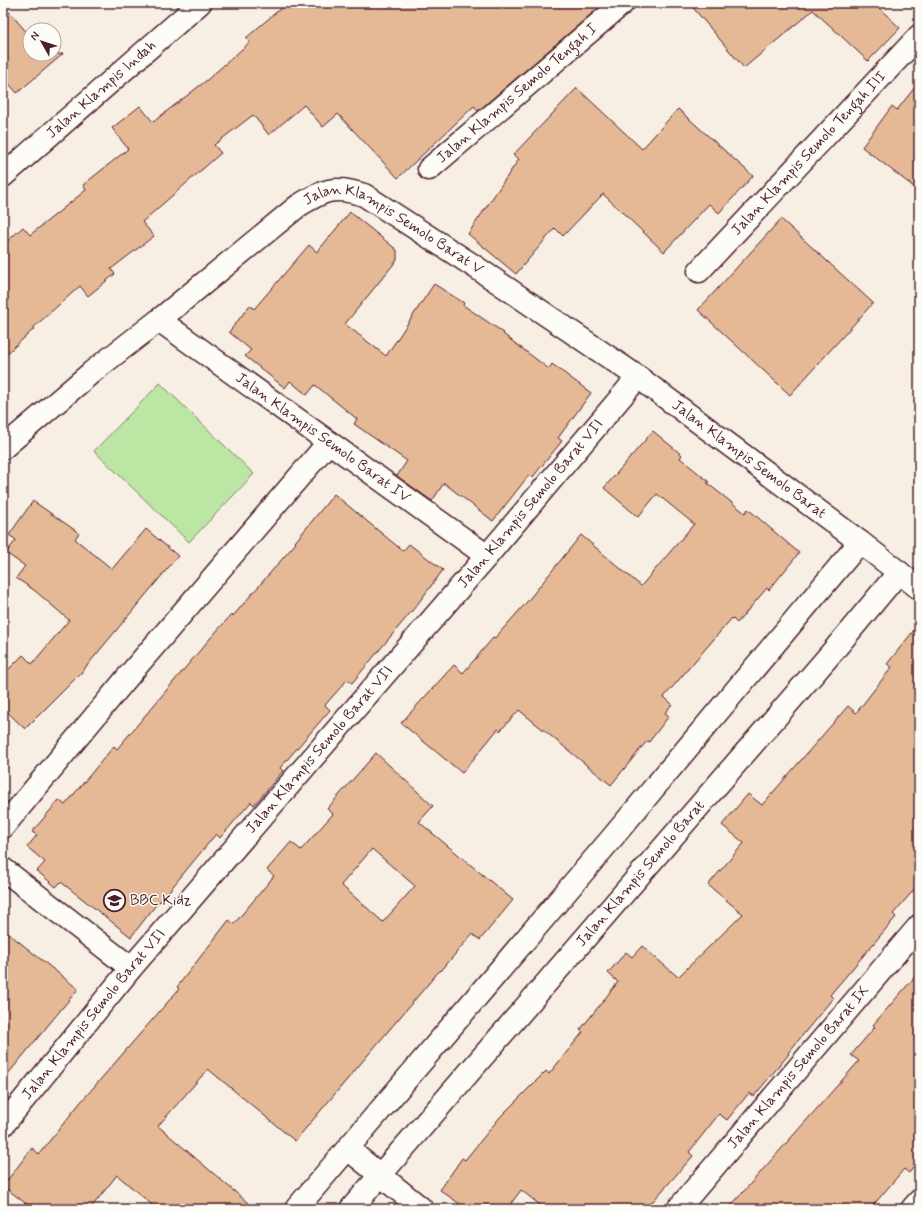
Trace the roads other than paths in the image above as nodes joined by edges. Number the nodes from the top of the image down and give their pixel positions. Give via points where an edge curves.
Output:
1 (200, 3) edge
2 (623, 3) edge
3 (919, 36) edge
4 (429, 169) dead end
5 (3, 176) edge
6 (699, 272) dead end
7 (159, 320) junction
8 (638, 378) junction
9 (329, 442) junction
10 (3, 448) edge
11 (860, 542) junction
12 (487, 556) junction
13 (899, 572) junction
14 (919, 588) edge
15 (3, 827) edge
16 (3, 869) edge
17 (919, 926) edge
18 (131, 968) junction
19 (3, 1125) edge
20 (348, 1148) junction
21 (382, 1175) junction
22 (919, 1201) edge
23 (296, 1209) edge
24 (351, 1209) edge
25 (422, 1209) edge
26 (678, 1209) edge
27 (912, 1209) edge

1 - 5 street, Jalan Klampis Indah
2 - 4 street, Jalan Klampis Semolo Tengah I
3 - 6 street, Jalan Klampis Semolo Tengah III
7 - 8 street, Jalan Klampis Semolo Barat V via 298,206 317,194 333,189 350,190 364,195 467,262
7 - 9 street, Jalan Klampis Semolo Barat IV
7 - 10 street, Jalan Klampis Semolo Barat V via 92,372
8 - 11 street, Jalan Klampis Semolo Barat
8 - 12 street, Jalan Klampis Semolo Barat VII
9 - 12 street, Jalan Klampis Semolo Barat IV
9 - 15 street
11 - 13 street, Jalan Klampis Semolo Barat
11 - 20 street
12 - 18 street, Jalan Klampis Semolo Barat VII
13 - 14 street, Jalan Klampis Semolo Barat
13 - 21 street, Jalan Klampis Semolo Barat
16 - 18 street
17 - 26 street, Jalan Klampis Semolo Barat IX
18 - 19 street, Jalan Klampis Semolo Barat VII
20 - 21 street
20 - 23 street
21 - 24 street, Jalan Klampis Semolo Barat
21 - 25 street
22 - 27 street

